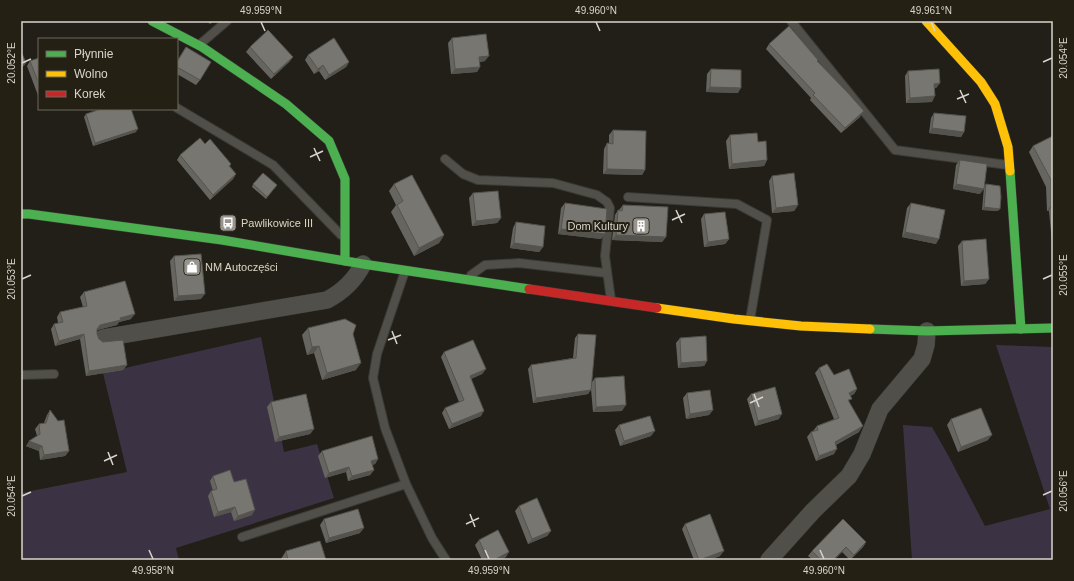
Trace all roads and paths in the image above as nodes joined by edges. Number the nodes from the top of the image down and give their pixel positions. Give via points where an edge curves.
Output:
1 (152, 21) edge
2 (227, 21) edge
3 (791, 21) edge
4 (926, 21) edge
5 (199, 45) junction
6 (178, 109) edge
7 (445, 159) dead end
8 (1009, 165) junction
9 (628, 197) dead end
10 (21, 214) edge
11 (345, 239) junction
12 (345, 261) junction
13 (364, 264) junction
14 (405, 270) junction
15 (606, 273) junction
16 (464, 279) junction
17 (611, 301) junction
18 (750, 320) junction
19 (1021, 328) junction
20 (1053, 328) edge
21 (927, 330) junction
22 (103, 338) dead end
23 (54, 374) dead end
24 (21, 375) edge
25 (406, 484) junction
26 (242, 537) dead end
27 (446, 560) edge
28 (769, 560) edge

1 - 5 main road
2 - 5 lane
3 - 8 lane via 895,150
4 - 8 main road via 981,82 995,104 1008,147
5 - 11 main road via 286,104 329,140 345,179
6 - 11 lane via 273,165
7 - 15 lane via 463,174 478,180 553,184 597,195 607,202 610,208 605,256
8 - 19 main road
9 - 18 lane via 737,204 767,220
10 - 12 main road via 166,232
11 - 12 main road
12 - 13 main road
13 - 14 main road
13 - 22 street via 348,286 327,300
14 - 16 main road
14 - 25 lane via 377,354 373,378 385,428
15 - 16 lane via 519,263 486,265
15 - 17 lane
16 - 17 main road
17 - 18 main road
18 - 21 main road via 801,326
19 - 20 main road
19 - 21 main road
21 - 28 street via 922,359 880,409 862,454 849,476
23 - 24 lane
25 - 26 lane
25 - 27 lane via 432,538

